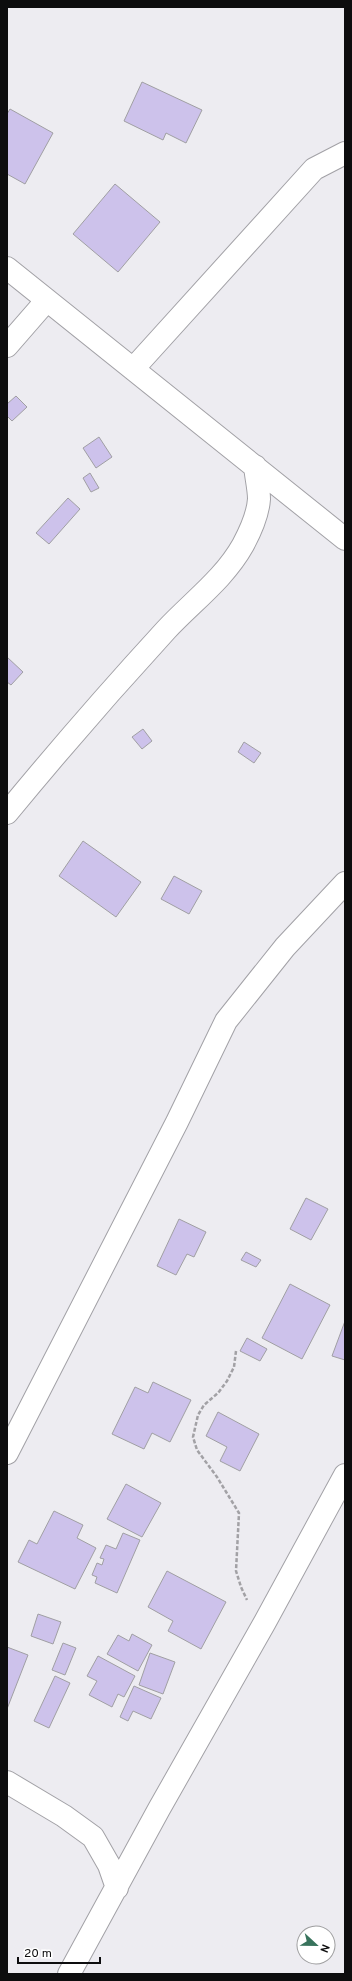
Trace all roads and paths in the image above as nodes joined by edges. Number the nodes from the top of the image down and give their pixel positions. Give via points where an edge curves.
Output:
1 (345, 153) edge
2 (7, 268) edge
3 (47, 300) junction
4 (7, 346) edge
5 (133, 369) junction
6 (255, 466) junction
7 (345, 539) edge
8 (7, 813) edge
9 (345, 883) edge
10 (236, 1351) dead end
11 (7, 1453) edge
12 (345, 1475) edge
13 (265, 1622) junction
14 (7, 1782) edge
15 (117, 1888) junction
16 (69, 1974) edge

1 - 5 street via 314,169
2 - 3 street
3 - 4 street
3 - 5 street
5 - 6 street
6 - 7 street
6 - 8 street via 259,499 243,546 220,576 168,628 68,739
9 - 11 street via 284,947 226,1021
10 - 13 path via 234,1367 227,1381 198,1415 193,1437 197,1450 239,1513 236,1571 240,1587 251,1606
12 - 13 street
13 - 15 street
14 - 15 street via 64,1816 93,1837 109,1865
15 - 16 street

